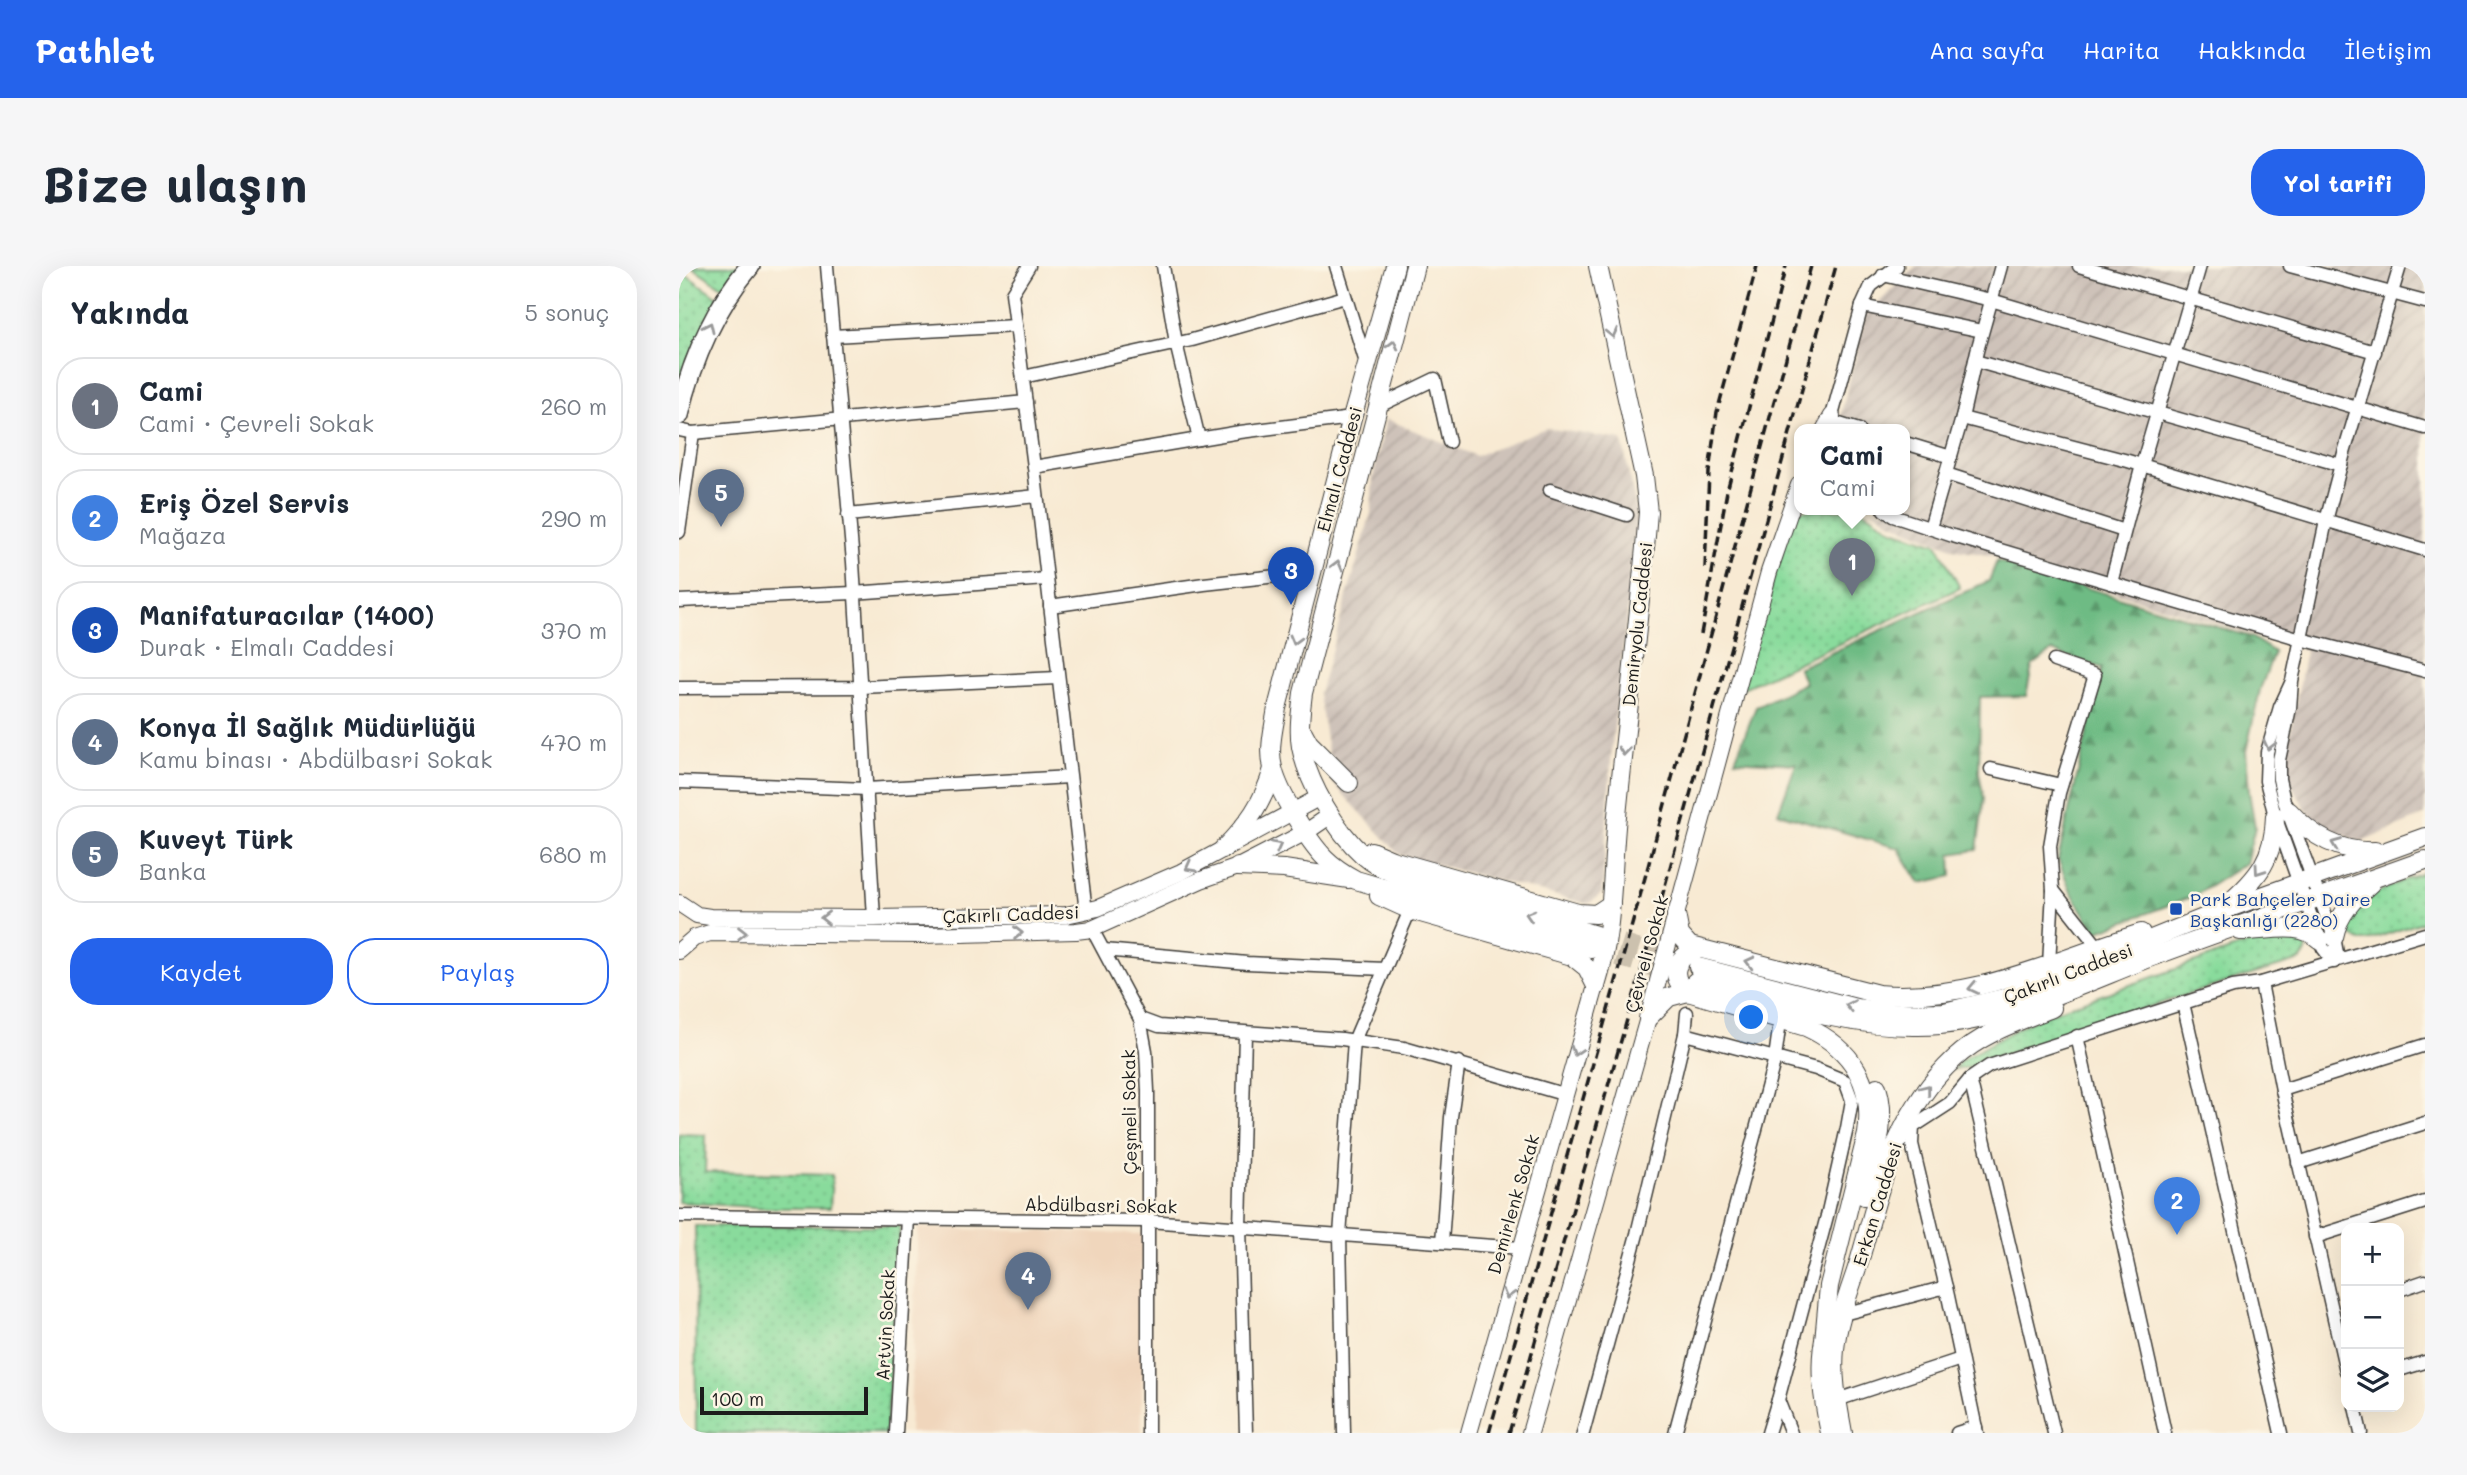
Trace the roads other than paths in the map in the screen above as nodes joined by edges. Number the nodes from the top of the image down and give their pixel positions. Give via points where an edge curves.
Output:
1 (750, 266) edge
2 (827, 266) edge
3 (1031, 266) edge
4 (1163, 266) edge
5 (1336, 266) edge
6 (1395, 266) edge
7 (1415, 266) edge
8 (1598, 266) edge
9 (1897, 266) edge
10 (2001, 266) edge
11 (2079, 266) edge
12 (2200, 266) edge
13 (2290, 266) edge
14 (2400, 266) edge
15 (1883, 275) junction
16 (2392, 293) junction
17 (1345, 297) junction
18 (2190, 298) junction
19 (1991, 300) junction
20 (2425, 302) edge
21 (1861, 306) junction
22 (1016, 326) junction
23 (1982, 331) junction
24 (833, 336) junction
25 (1176, 344) junction
26 (2375, 352) junction
27 (2174, 354) junction
28 (1975, 361) junction
29 (1367, 366) junction
30 (1023, 377) junction
31 (1026, 402) junction
32 (1377, 407) junction
33 (2357, 409) junction
34 (2157, 413) junction
35 (679, 415) edge
36 (1352, 418) junction
37 (1962, 418) junction
38 (840, 419) junction
39 (1833, 424) edge
40 (2425, 428) edge
41 (679, 430) edge
42 (693, 433) junction
43 (1199, 439) junction
44 (1449, 442) dead end
45 (1910, 445) edge
46 (1951, 457) junction
47 (2142, 465) junction
48 (2341, 465) junction
49 (1034, 467) junction
50 (1946, 474) junction
51 (1550, 490) dead end
52 (1037, 496) junction
53 (1794, 502) edge
54 (848, 515) junction
55 (1627, 515) dead end
56 (1892, 515) edge
57 (2326, 521) junction
58 (1930, 528) junction
59 (2124, 531) junction
60 (679, 532) edge
61 (2425, 550) edge
62 (1313, 572) junction
63 (1047, 579) junction
64 (2111, 583) junction
65 (853, 593) junction
66 (679, 601) edge
67 (1050, 606) junction
68 (2301, 639) junction
69 (2054, 661) dead end
70 (2425, 671) edge
71 (1058, 678) junction
72 (861, 687) junction
73 (679, 688) edge
74 (1300, 727) junction
75 (1273, 769) junction
76 (1991, 769) dead end
77 (1069, 777) junction
78 (679, 782) edge
79 (1349, 783) dead end
80 (2061, 785) junction
81 (867, 789) junction
82 (1320, 797) junction
83 (1293, 811) junction
84 (2282, 813) junction
85 (1336, 822) junction
86 (1305, 832) junction
87 (2425, 837) edge
88 (2392, 848) junction
89 (1223, 849) junction
90 (2425, 860) edge
91 (1238, 867) junction
92 (2377, 878) junction
93 (1356, 880) junction
94 (2306, 880) junction
95 (2053, 890) junction
96 (2313, 900) junction
97 (1611, 904) junction
98 (682, 908) edge
99 (1410, 910) junction
100 (1086, 912) junction
101 (2218, 912) junction
102 (1676, 914) junction
103 (874, 918) junction
104 (2179, 927) junction
105 (1092, 929) junction
106 (2227, 931) junction
107 (2425, 934) edge
108 (2327, 938) junction
109 (687, 939) edge
110 (2098, 947) junction
111 (1104, 950) junction
112 (679, 951) edge
113 (2163, 953) junction
114 (2334, 961) junction
115 (2049, 965) junction
116 (1385, 969) junction
117 (1695, 972) junction
118 (2261, 983) junction
119 (1596, 986) junction
120 (1772, 1002) junction
121 (2183, 1003) junction
122 (1687, 1013) dead end
123 (1648, 1018) junction
124 (1140, 1019) junction
125 (1779, 1030) dead end
126 (1245, 1034) junction
127 (1685, 1034) junction
128 (2077, 1036) junction
129 (1354, 1041) junction
130 (2425, 1045) edge
131 (1775, 1058) junction
132 (1459, 1062) junction
133 (1970, 1079) junction
134 (2281, 1090) junction
135 (1563, 1094) junction
136 (2425, 1122) edge
137 (2298, 1163) junction
138 (2425, 1202) edge
139 (679, 1216) edge
140 (908, 1218) junction
141 (1148, 1221) junction
142 (1240, 1227) junction
143 (1340, 1235) junction
144 (2315, 1237) junction
145 (1442, 1242) junction
146 (1521, 1248) junction
147 (2425, 1281) edge
148 (1946, 1287) junction
149 (2404, 1288) edge
150 (2341, 1308) edge
151 (2333, 1311) junction
152 (1843, 1314) junction
153 (1824, 1341) junction
154 (2341, 1349) edge
155 (1961, 1359) junction
156 (2425, 1362) edge
157 (2404, 1368) edge
158 (1778, 1400) junction
159 (1837, 1400) junction
160 (2356, 1412) edge
161 (1976, 1430) edge
162 (896, 1433) edge
163 (1148, 1433) edge
164 (1247, 1433) edge
165 (1344, 1433) edge
166 (1469, 1433) edge
167 (1529, 1433) edge
168 (1583, 1433) edge
169 (1675, 1433) edge
170 (1768, 1433) edge
171 (1791, 1433) edge
172 (1830, 1433) edge
173 (1843, 1433) edge
174 (1957, 1433) edge
175 (2054, 1433) edge
176 (2165, 1433) edge
177 (2281, 1433) edge
178 (2361, 1433) edge

35 -> 1 main road via 713,317
2 - 24 street
3 - 22 street via 1012,293
4 - 25 street
5 - 17 street
6 - 29 main road, Elmalı Caddesi
32 -> 7 main road, Elmalı Caddesi
8 -> 97 main road, Demiryolu Caddesi via 1648,512
9 - 15 street
10 - 19 street
11 - 18 street
12 - 18 street
13 - 16 street
14 - 16 street
15 - 19 street
15 - 21 street
16 - 20 street
16 - 26 street
17 - 25 street
17 - 29 street
18 - 26 street
18 - 27 street
19 - 23 street
19 - 27 street
21 - 23 street
21 - 39 street
22 - 24 street
22 - 30 street
23 - 28 street
24 - 38 street
25 - 30 street
25 - 43 street
26 - 33 street
27 - 33 street
27 - 34 street
28 - 34 street
28 - 37 street
29 - 36 main road, Elmalı Caddesi
30 - 31 street
31 - 38 street
31 - 49 street
32 - 44 street via 1435,379
74 -> 32 main road, Elmalı Caddesi via 1303,693
33 - 40 street
33 - 48 street
34 - 47 street
34 - 48 street
36 - 43 street
36 - 62 main road, Elmalı Caddesi
37 - 46 street
37 - 47 street
38 - 42 street
38 - 54 street
41 - 42 street
42 - 60 street
43 - 49 street
45 - 46 street
46 - 50 street
47 - 57 street
47 - 59 street
48 - 57 street
49 - 52 street
50 - 58 street
50 - 59 street
51 - 55 street
52 - 54 street
52 - 63 street
53 - 102 street, Çevreli Sokak via 1769,572
54 - 65 street
56 - 58 street
57 - 61 street
57 - 68 street
58 - 64 street
59 - 64 street
62 - 67 street
62 -> 75 main road, Elmalı Caddesi via 1277,708
63 - 65 street
63 - 67 street
64 - 68 street
65 - 66 street
65 - 72 street
67 - 71 street
68 - 70 street
68 - 84 street via 2266,762 2266,781
69 - 80 street via 2095,675
71 - 72 street
71 - 77 street
72 - 73 street
72 - 81 street
74 - 79 main road via 1309,743
74 - 82 main road, Elmalı Caddesi via 1304,758
75 - 83 main road, Elmalı Caddesi
75 - 89 main road via 1260,806
76 - 80 street
77 - 81 street
77 - 100 street
78 - 81 street
80 - 95 street via 2050,846
81 - 103 street
82 - 83 street, Çakırlı Caddesi
82 - 85 main road, Elmalı Caddesi
83 - 86 main road, Elmalı Caddesi
83 - 89 street, Çakırlı Caddesi
88 -> 84 main road via 2340,846
84 - 94 street
84 -> 101 main road via 2268,856 2249,884
85 - 86 street, Çakırlı Caddesi
93 -> 85 main road via 1593,942 1389,871 1363,856
85 - 97 main road via 1365,848 1392,860 1578,913 1596,914
91 -> 86 street, Çakırlı Caddesi
86 - 93 main road via 1325,858
87 - 88 main road, Çakırlı Caddesi
88 - 94 main road, Çakırlı Caddesi
89 -> 100 street, Çakırlı Caddesi via 1181,873
90 - 92 main road, Çakırlı Caddesi
91 - 93 main road
91 - 105 street, Çakırlı Caddesi
92 - 96 main road, Çakırlı Caddesi
92 - 108 main road
93 - 99 main road
94 - 96 street
94 - 101 main road, Çakırlı Caddesi
95 - 110 street
95 - 115 street
96 - 106 main road, Çakırlı Caddesi
96 - 108 street
97 - 119 main road, Demiryolu Caddesi via 1608,945
103 -> 98 street, Çakırlı Caddesi via 710,917
99 - 116 street
99 - 119 main road via 1571,956 1587,968
100 - 103 street, Çakırlı Caddesi
101 - 104 main road, Çakırlı Caddesi
102 - 117 main road
102 - 123 street, Çevreli Sokak
104 - 110 main road
104 -> 117 main road, Çakırlı Caddesi via 2008,997 1944,1012 1856,1008
109 -> 105 street, Çakırlı Caddesi via 710,933 923,935
105 - 111 street, Çeşmeli Sokak
106 - 108 main road via 2299,929
106 - 113 main road, Çakırlı Caddesi
107 - 114 street
108 - 114 street via 2337,953
109 - 112 street, Çakırlı Caddesi
110 - 115 main road
111 - 116 street
111 - 124 street, Çeşmeli Sokak
113 - 120 main road, Çakırlı Caddesi via 2013,1010 1946,1024 1853,1022
152 -> 113 main road, Erkan Caddesi via 1894,1144 1934,1079 1985,1036 2122,981
114 - 118 street
115 -> 117 main road via 1973,989 1904,996
116 - 129 street
117 - 120 main road, Çakırlı Caddesi
117 - 123 main road
117 - 153 main road via 1821,1034 1863,1079 1869,1103 1867,1134 1829,1286
118 - 121 street
118 - 134 street
119 -> 135 street, Demirlenk Sokak
120 - 153 main road, Erkan Caddesi via 1850,1044 1873,1075 1879,1093 1878,1141
121 - 128 street
121 - 177 street
122 - 127 street
123 - 167 street, Çevreli Sokak
124 - 126 street via 1159,1026
124 - 141 street, Çeşmeli Sokak via 1148,1081
125 - 131 street
126 - 129 street
126 - 142 street
127 - 131 street
127 - 168 street
128 - 133 street via 1989,1066
128 - 176 street
129 - 132 street
129 - 143 street
130 - 134 street
131 - 158 street via 1845,1081 1852,1100 1827,1216
131 - 169 street
132 - 135 street
132 - 145 street
133 - 148 street via 1950,1103 1913,1127 1912,1144
133 - 175 street
134 - 137 street
135 - 146 street, Demirlenk Sokak
136 - 137 street
137 - 144 street
138 - 144 street
139 - 140 street, Abdülbasri Sokak
140 - 141 street, Abdülbasri Sokak
140 - 162 street, Artvin Sokak
141 - 142 street, Abdülbasri Sokak
141 - 163 street, Çeşmeli Sokak
142 - 143 street, Abdülbasri Sokak
142 - 164 street
143 - 145 street, Abdülbasri Sokak
143 - 165 street
144 - 151 street
145 - 146 street, Abdülbasri Sokak
146 -> 166 street, Demirlenk Sokak
147 - 149 street
148 - 152 street
148 - 155 street
150 - 151 street
151 - 154 street
152 - 159 main road, Erkan Caddesi via 1835,1349
153 - 172 main road, Erkan Caddesi via 1822,1385
155 - 159 street
155 - 161 street
156 - 157 street
158 - 170 street
158 - 171 street
159 - 173 main road, Erkan Caddesi
160 - 178 street
161 - 174 street

